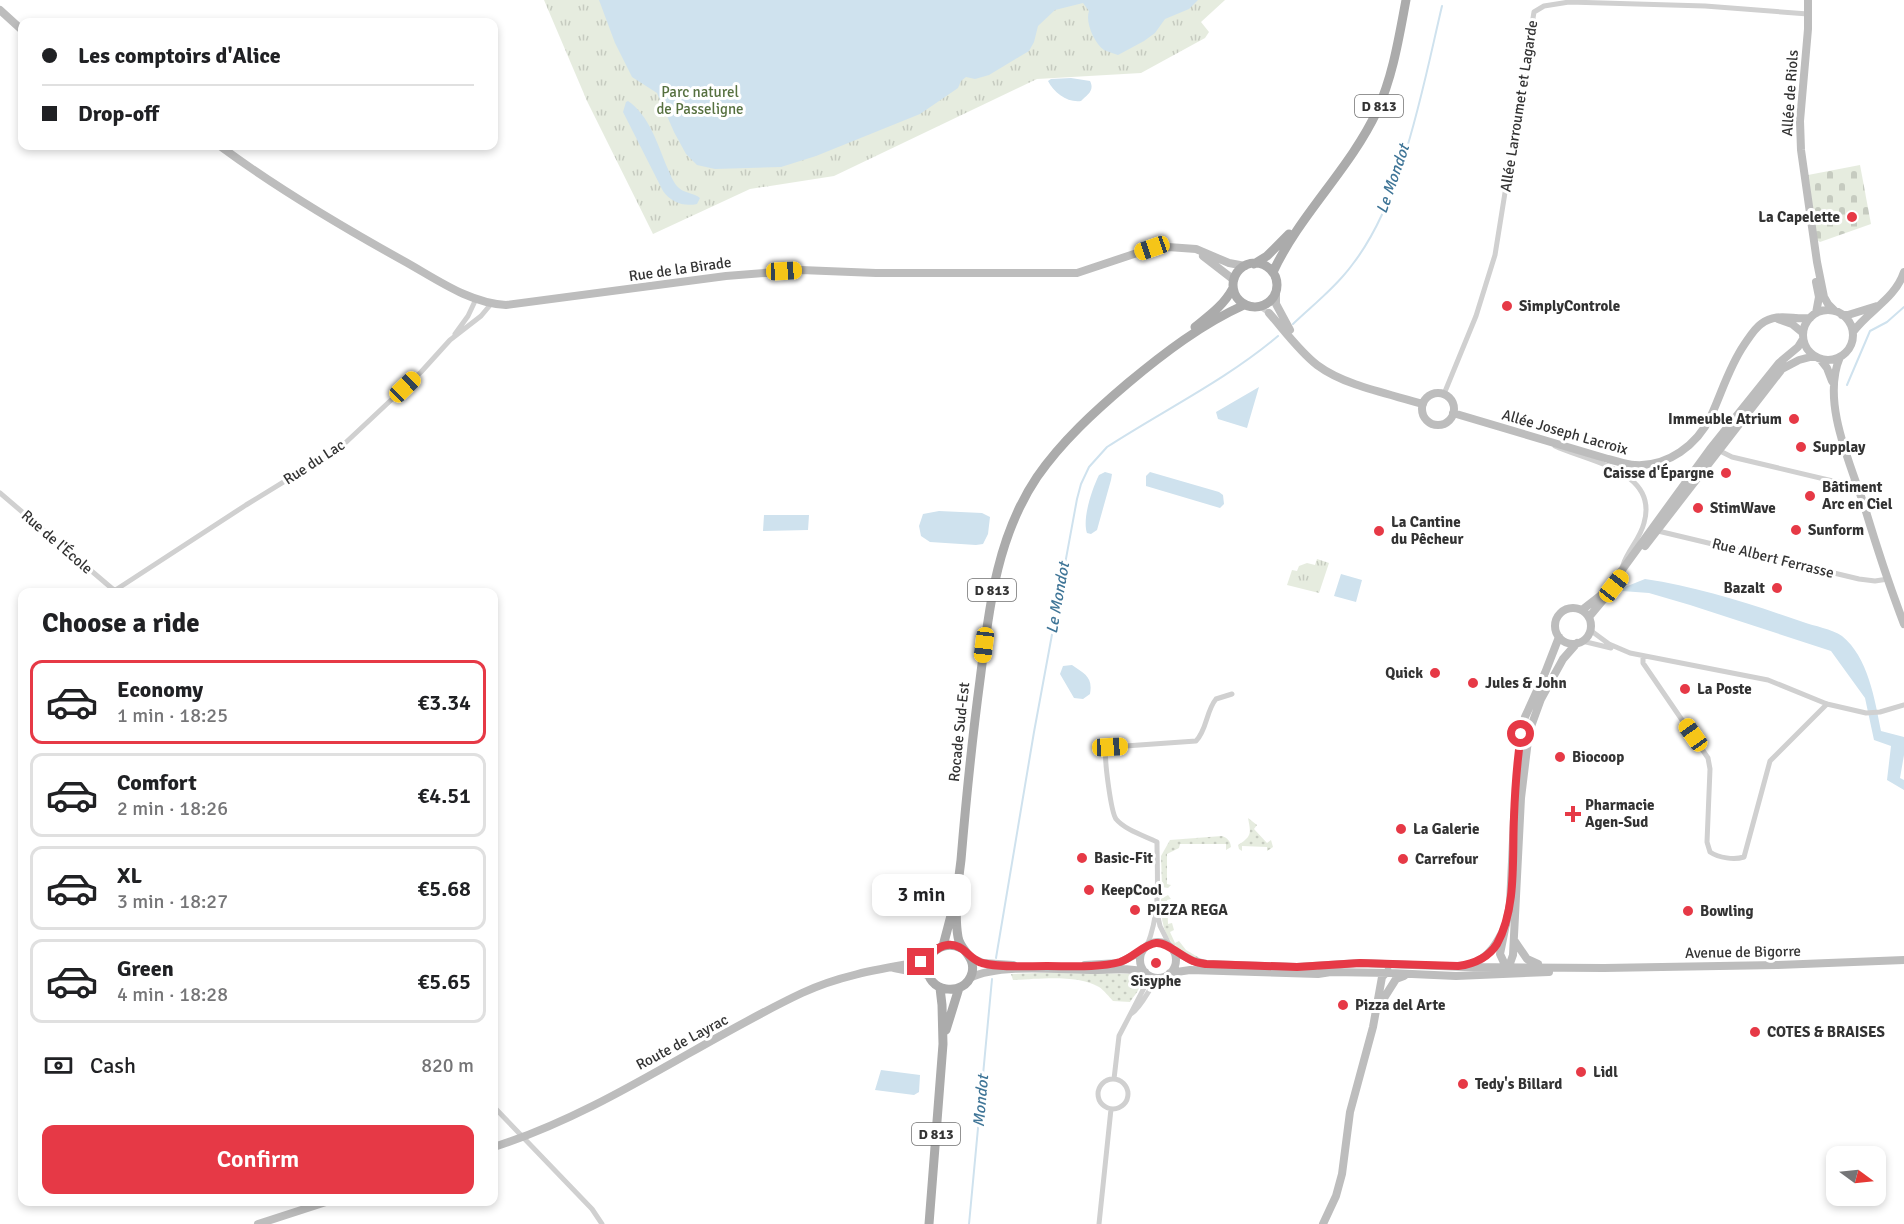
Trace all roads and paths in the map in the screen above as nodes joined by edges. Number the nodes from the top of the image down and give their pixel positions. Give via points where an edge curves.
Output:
1 (1406, 0) edge
2 (1809, 0) edge
3 (0, 10) edge
4 (1808, 14) junction
5 (18, 26) edge
6 (225, 150) edge
7 (1320, 199) junction
8 (1185, 248) junction
9 (1250, 265) junction
10 (1904, 272) edge
11 (1273, 273) junction
12 (1234, 284) junction
13 (1276, 294) junction
14 (476, 299) junction
15 (491, 304) junction
16 (1244, 304) junction
17 (1879, 305) junction
18 (1260, 307) junction
19 (1269, 313) joint
20 (1838, 313) junction
21 (1813, 316) junction
22 (1774, 318) junction
23 (1852, 332) junction
24 (1803, 336) junction
25 (450, 340) junction
26 (1308, 356) junction
27 (1840, 357) junction
28 (1159, 358) junction
29 (1817, 358) junction
30 (1833, 385) junction
31 (1444, 394) junction
32 (1423, 404) junction
33 (1453, 413) junction
34 (1549, 442) junction
35 (1718, 450) junction
36 (1856, 482) junction
37 (0, 493) edge
38 (1658, 531) junction
39 (1622, 570) junction
40 (1888, 579) junction
41 (111, 588) edge
42 (122, 588) edge
43 (1582, 610) junction
44 (1589, 617) junction
45 (1904, 624) edge
46 (1590, 630) junction
47 (1559, 637) junction
48 (1580, 642) junction
49 (1622, 650) junction
50 (1642, 656) junction
51 (1232, 694) dead end
52 (1827, 704) junction
53 (1904, 705) edge
54 (958, 882) junction
55 (1157, 912) junction
56 (1506, 925) junction
57 (1514, 940) junction
58 (943, 946) junction
59 (961, 948) junction
60 (1145, 948) junction
61 (1172, 949) junction
62 (930, 958) junction
63 (971, 958) junction
64 (1904, 962) edge
65 (1458, 966) junction
66 (886, 967) junction
67 (1508, 968) junction
68 (1614, 968) junction
69 (1387, 970) junction
70 (1414, 972) junction
71 (1145, 973) junction
72 (1170, 973) junction
73 (1321, 974) junction
74 (929, 975) junction
75 (970, 978) junction
76 (1158, 978) junction
77 (1381, 987) junction
78 (940, 988) junction
79 (959, 988) junction
80 (1384, 998) junction
81 (1131, 1014) junction
82 (1373, 1027) junction
83 (943, 1044) junction
84 (1114, 1079) junction
85 (1111, 1109) junction
86 (498, 1111) edge
87 (524, 1137) junction
88 (498, 1146) edge
89 (314, 1206) edge
90 (258, 1224) edge
91 (602, 1224) edge
92 (929, 1224) edge
93 (1099, 1224) edge
94 (1323, 1224) edge

1 - 7 main road, D 813 via 1377,112
2 - 4 street, Allée de Riols
3 - 5 street
4 - 20 street, Allée de Riols via 1801,150 1822,285 1828,304
4 - 21 street, Allée de Riols via 1797,122 1801,180 1819,297
4 - 31 street, Allée Larroumet et Lagarde via 1569,2 1544,6 1534,12 1495,255 1476,316
6 - 14 street, Rue de la Birade via 346,228
7 - 9 main road, D 813 via 1281,243
7 - 11 main road, D 813
8 - 9 street, Rue de la Birade via 1207,252 1229,263
8 - 12 street, Rue de la Birade via 1209,259
8 - 15 street, Rue de la Birade via 1152,248 1077,273 801,270
9 - 11 main road via 1262,264
9 - 12 main road via 1236,274
10 - 17 street via 1893,293
11 - 13 main road
12 - 16 main road
12 - 28 main road, Rocade Sud-Est / D 813 via 1220,306
13 - 18 main road
13 - 26 street via 1282,318
14 - 15 street, Rue de la Birade
14 - 25 street
15 - 25 street, Rue du Lac
16 - 18 main road
16 - 28 main road, Rocade Sud-Est / D 813
17 - 20 street
17 - 23 street
18 - 19 street
19 - 26 street
20 - 21 street via 1822,311
20 - 23 street via 1847,319
21 - 22 street
21 - 24 street
22 - 24 street via 1792,324
22 - 34 street, Allée Joseph Lacroix via 1759,325 1750,336 1731,366 1711,416 1692,443 1677,455 1649,465 1629,465
23 - 27 street via 1850,347
24 - 29 street via 1809,352
24 - 39 street via 1710,449
25 - 42 street, Rue du Lac via 342,447
26 - 32 street via 1343,380
27 - 29 street
27 - 30 street
28 - 54 main road, Rocade Sud-Est / D 813 via 1093,412 1062,445 1021,505 1001,554 989,603
29 - 30 street via 1827,368
29 - 35 street via 1798,360 1782,369
30 - 36 street via 1841,437
31 - 32 street via 1434,393
31 - 33 street via 1451,400
32 - 33 street via 1426,418 1434,424 1448,421
33 - 34 street, Allée Joseph Lacroix
34 - 39 street via 1620,472 1641,490 1647,508 1645,521
35 - 36 street via 1804,475
35 - 38 street
36 - 40 street
37 - 41 street, Rue de l'École
38 - 40 street, Rue Albert Ferrasse via 1859,579
38 - 44 street
39 - 43 street
40 - 45 street
43 - 44 street
43 - 47 street via 1570,608 1559,614 1555,625
44 - 46 street
46 - 48 street
46 - 49 street
47 - 48 street via 1567,643
47 - 56 street via 1521,734
48 - 49 street
48 - 57 street via 1563,659 1541,699 1529,732
49 - 50 street
50 - 52 street via 1768,680
50 - 52 street via 1642,663 1708,758 1707,842 1710,852 1717,856 1744,857 1770,760
51 - 55 street via 1216,699 1196,741 1106,750 1114,814 1125,826 1157,842
52 - 53 street via 1866,712
54 - 58 main road, Rocade Sud-Est / D 813
54 - 59 main road, Rocade Sud-Est / D 813 via 957,934
55 - 60 street
55 - 61 street
56 - 65 street via 1496,945 1482,959
56 - 67 street via 1500,954
57 - 67 street
57 - 68 street via 1532,962 1602,964
58 - 59 main road
58 - 62 main road
59 - 63 main road
60 - 61 street via 1158,943
60 - 63 street via 1119,963 1090,965 1004,965
60 - 71 street via 1140,963
61 - 69 street, Avenue de Bigorre via 1206,964 1297,967 1344,963
61 - 72 street via 1176,960
62 - 66 street, Route de Layrac
62 - 74 main road
63 - 75 main road
64 - 68 street, Avenue de Bigorre
65 - 67 street, Avenue de Bigorre
65 - 69 street, Avenue de Bigorre
66 - 74 street, Route de Layrac
66 - 87 street, Route de Layrac via 803,992 575,1115
67 - 68 street, Avenue de Bigorre
67 - 70 street, Avenue de Bigorre via 1456,976
69 - 70 street, Avenue de Bigorre
69 - 73 street, Avenue de Bigorre
69 - 77 street
69 - 80 street
70 - 80 street via 1398,978
71 - 75 street via 1132,968 1018,970
71 - 76 street
71 - 81 street via 1144,988
72 - 73 street, Avenue de Bigorre via 1190,970
72 - 76 street
73 - 77 street via 1368,976
74 - 78 main road
75 - 79 main road
76 - 81 street
77 - 82 street
78 - 79 main road
78 - 83 main road, D 813
79 - 83 main road, D 813
80 - 82 street
81 - 84 street via 1119,1036
82 - 94 street via 1350,1112 1342,1173
83 - 92 main road, D 813
84 - 85 street via 1105,1082 1098,1094
84 - 85 street via 1125,1084 1128,1096 1121,1106
85 - 93 street
86 - 87 street
87 - 88 street, Route de Layrac
87 - 91 street
89 - 90 street

